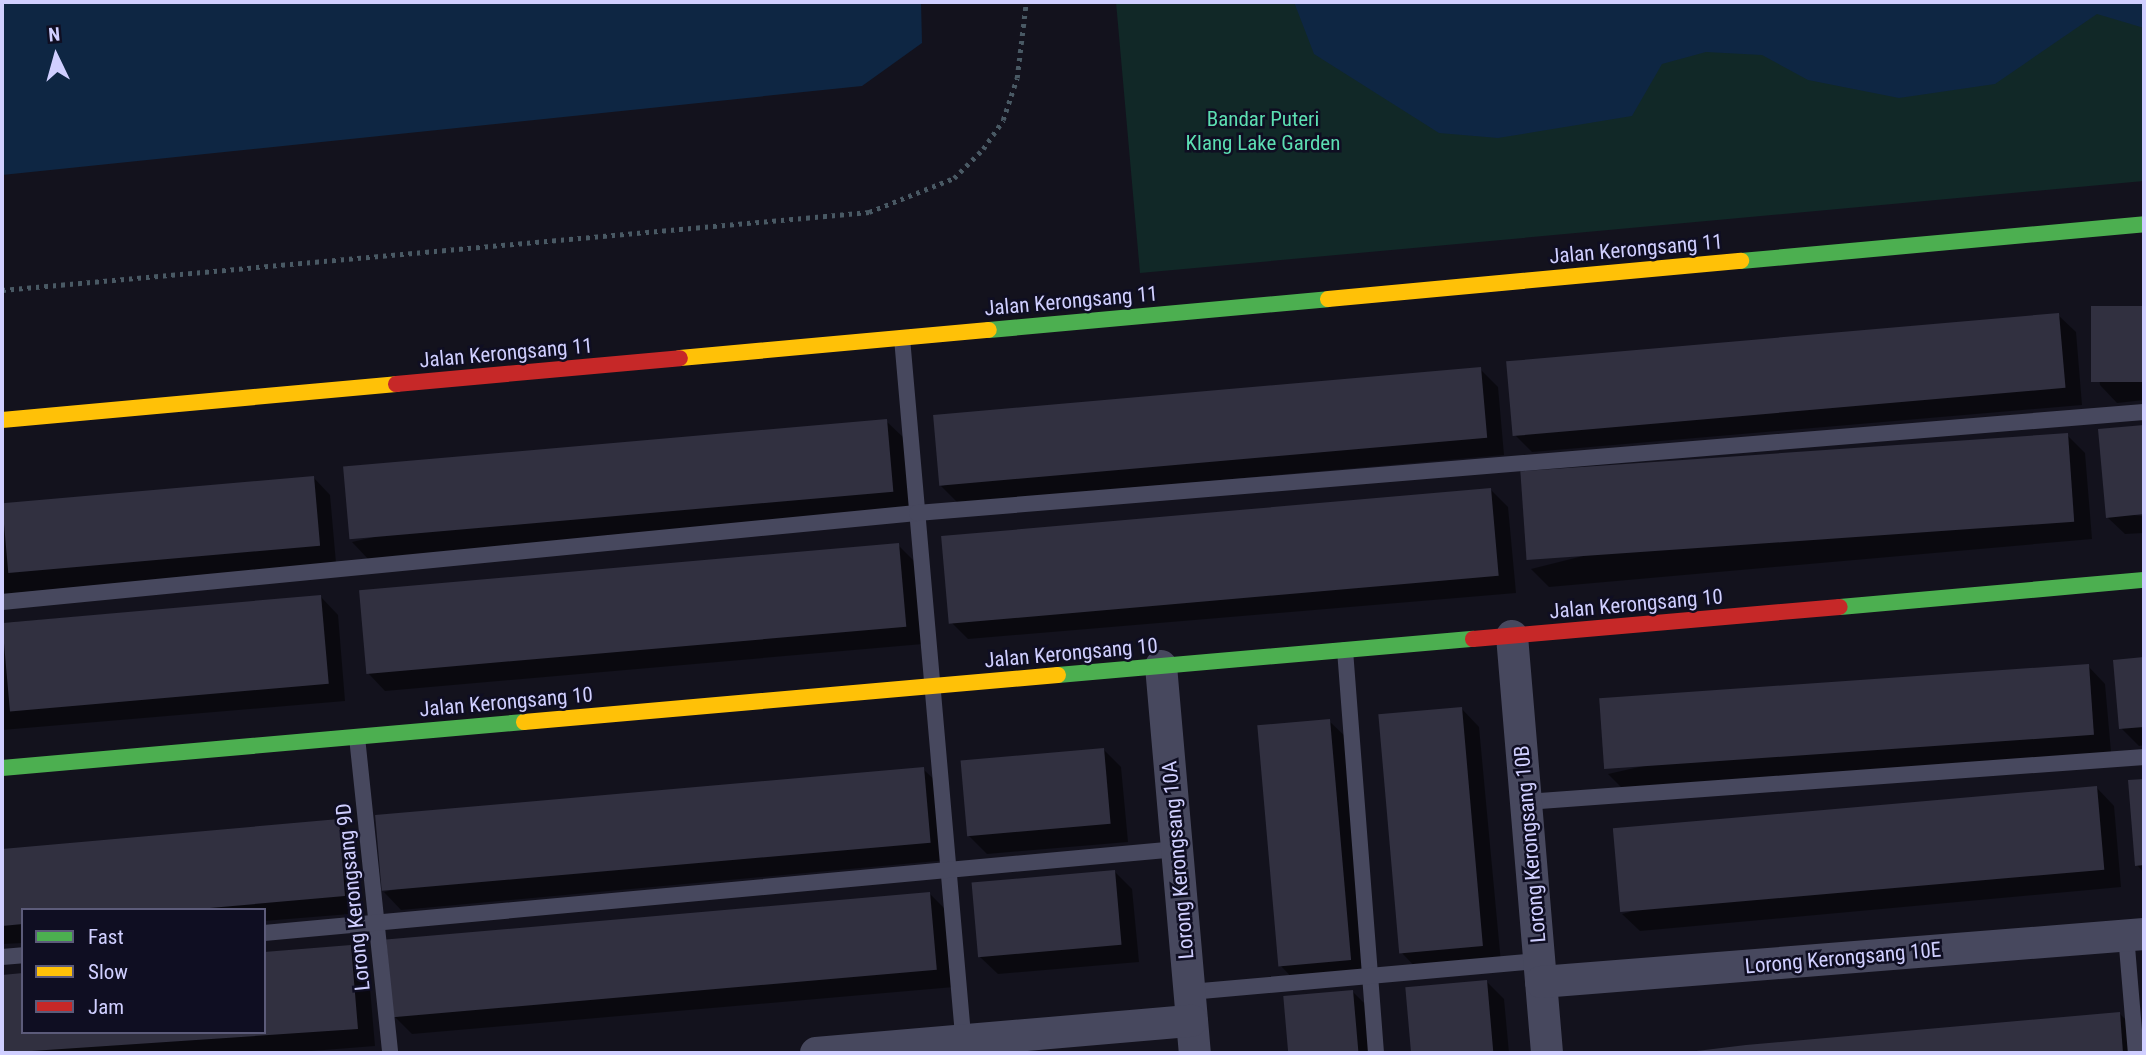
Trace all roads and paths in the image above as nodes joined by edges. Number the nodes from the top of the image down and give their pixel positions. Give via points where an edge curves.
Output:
1 (1026, 2) edge
2 (2144, 224) edge
3 (2, 290) edge
4 (902, 338) junction
5 (2144, 412) edge
6 (2, 420) edge
7 (917, 513) junction
8 (2144, 580) edge
9 (2, 602) edge
10 (1512, 636) junction
11 (1345, 650) junction
12 (1161, 666) junction
13 (933, 686) junction
14 (357, 737) junction
15 (2144, 757) edge
16 (2, 768) edge
17 (1526, 802) junction
18 (1177, 849) junction
19 (951, 870) junction
20 (377, 922) junction
21 (266, 933) edge
22 (2135, 934) edge
23 (21, 955) edge
24 (2, 957) edge
25 (1541, 972) junction
26 (1369, 976) junction
27 (1191, 1007) junction
28 (964, 1047) edge
29 (390, 1053) edge
30 (816, 1053) edge
31 (1195, 1053) edge
32 (1376, 1053) edge
33 (1547, 1053) edge
34 (2136, 1053) edge

1 - 3 path via 1017,78 1003,120 983,149 954,178 869,212
2 - 4 street, Jalan Kerongsang 11
4 - 6 street, Jalan Kerongsang 11
4 - 7 lane
5 - 7 lane
7 - 9 lane
7 - 13 lane
8 - 10 street, Jalan Kerongsang 10
10 - 11 street, Jalan Kerongsang 10
10 - 17 street, Lorong Kerongsang 10B
11 - 12 street, Jalan Kerongsang 10
11 - 26 lane
12 - 13 street, Jalan Kerongsang 10
12 - 18 street, Lorong Kerongsang 10A
13 - 14 street, Jalan Kerongsang 10
13 - 19 lane
14 - 16 street, Jalan Kerongsang 10
14 - 20 lane, Lorong Kerongsang 9D
15 - 17 lane
17 - 25 street, Lorong Kerongsang 10B
18 - 19 lane
18 - 27 street, Lorong Kerongsang 10A
19 - 20 lane
19 - 28 lane
20 - 21 lane
20 - 29 lane, Lorong Kerongsang 9D
22 - 25 street, Lorong Kerongsang 10E
22 - 34 lane
23 - 24 lane
25 - 26 lane
25 - 33 street, Lorong Kerongsang 10B
26 - 27 lane
26 - 32 lane
27 - 28 street
27 - 31 street, Lorong Kerongsang 10A
28 - 30 street

